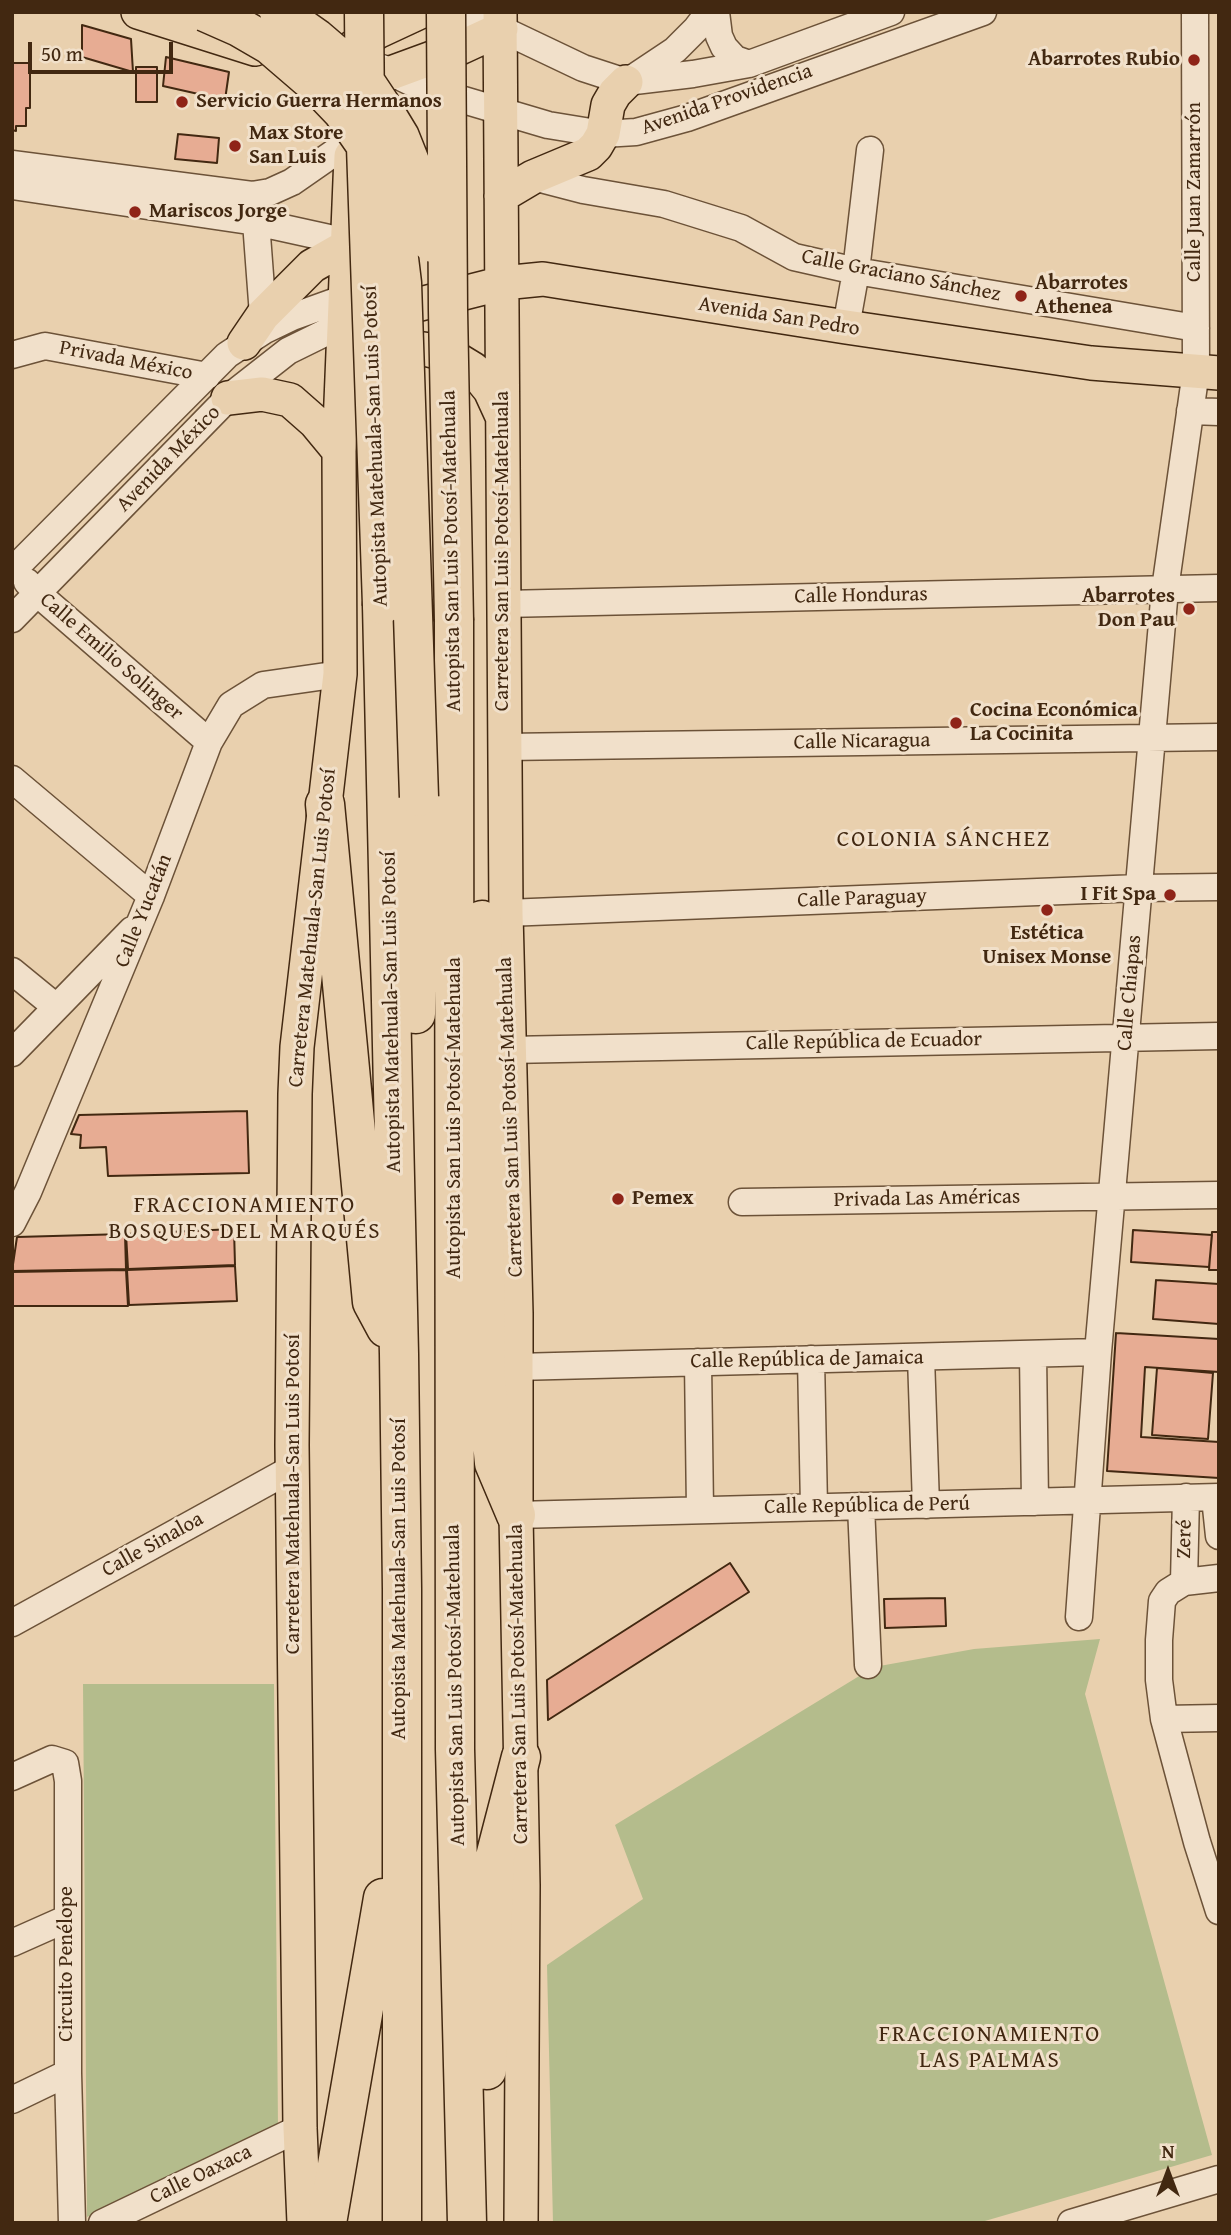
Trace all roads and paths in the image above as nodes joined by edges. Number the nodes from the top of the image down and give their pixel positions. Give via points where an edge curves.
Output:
1 (138, 12) edge
2 (205, 12) edge
3 (279, 12) edge
4 (350, 12) edge
5 (364, 12) edge
6 (420, 12) edge
7 (433, 12) edge
8 (446, 12) edge
9 (709, 12) edge
10 (716, 12) edge
11 (891, 12) edge
12 (983, 12) edge
13 (1195, 12) edge
14 (177, 18) edge
15 (501, 21) edge
16 (819, 38) junction
17 (350, 51) junction
18 (277, 56) junction
19 (749, 64) junction
20 (829, 66) junction
21 (391, 73) junction
22 (626, 82) junction
23 (502, 113) junction
24 (1206, 130) edge
25 (356, 131) junction
26 (603, 134) junction
27 (870, 150) dead end
28 (12, 164) edge
29 (533, 177) junction
30 (12, 186) edge
31 (501, 196) junction
32 (256, 222) junction
33 (347, 244) junction
34 (856, 271) junction
35 (503, 272) junction
36 (448, 310) junction
37 (345, 311) junction
38 (262, 315) junction
39 (847, 317) junction
40 (244, 343) junction
41 (45, 346) junction
42 (12, 355) edge
43 (1205, 356) edge
44 (12, 375) edge
45 (217, 387) junction
46 (340, 406) junction
47 (1190, 411) junction
48 (1219, 412) edge
49 (502, 416) junction
50 (339, 451) junction
51 (14, 570) edge
52 (1219, 588) edge
53 (1165, 589) junction
54 (37, 593) junction
55 (504, 604) junction
56 (12, 619) edge
57 (340, 674) junction
58 (1219, 737) edge
59 (1153, 738) junction
60 (209, 742) junction
61 (505, 747) junction
62 (12, 779) edge
63 (325, 804) junction
64 (1219, 887) edge
65 (1139, 888) junction
66 (151, 896) junction
67 (141, 921) junction
68 (481, 933) junction
69 (404, 948) junction
70 (12, 971) edge
71 (56, 1007) junction
72 (1219, 1036) edge
73 (1126, 1037) junction
74 (509, 1050) junction
75 (12, 1053) edge
76 (20, 1186) edge
77 (1219, 1195) edge
78 (1112, 1197) junction
79 (742, 1202) dead end
80 (12, 1223) edge
81 (399, 1340) junction
82 (1098, 1352) junction
83 (1033, 1354) junction
84 (922, 1357) junction
85 (811, 1359) junction
86 (698, 1362) junction
87 (516, 1367) junction
88 (293, 1468) junction
89 (1186, 1497) junction
90 (1217, 1497) edge
91 (1086, 1501) junction
92 (1035, 1502) junction
93 (926, 1504) junction
94 (862, 1506) junction
95 (814, 1507) junction
96 (700, 1510) junction
97 (516, 1515) junction
98 (1219, 1536) edge
99 (1219, 1578) edge
100 (1184, 1582) junction
101 (1079, 1617) dead end
102 (12, 1623) edge
103 (868, 1665) dead end
104 (1219, 1718) edge
105 (1164, 1719) junction
106 (521, 1757) junction
107 (12, 1776) edge
108 (401, 1796) junction
109 (1208, 1842) edge
110 (1219, 1911) edge
111 (66, 1919) junction
112 (12, 1943) edge
113 (68, 2073) junction
114 (12, 2100) edge
115 (300, 2128) junction
116 (1219, 2179) edge
117 (72, 2223) edge
118 (102, 2223) edge
119 (303, 2223) edge
120 (327, 2223) edge
121 (402, 2223) edge
122 (467, 2223) edge
123 (479, 2223) edge
124 (521, 2223) edge
125 (1071, 2223) edge

1 - 14 main road
2 - 69 highway, bridge via 270,45 342,111 367,147 397,243 405,324 419,797
3 - 36 highway, bridge via 316,38 368,86 400,137 425,211
4 - 17 main road, Carretera Matehuala-San Luis Potosí
4 - 25 highway, bridge
5 - 25 highway, Autopista Matehuala-San Luis Potosí, bridge
6 - 17 main road via 376,32
7 - 15 street, Avenida Providencia
8 - 36 highway, Autopista San Luis Potosí-Matehuala, bridge
9 - 22 street via 675,50
10 - 19 street via 724,47 735,59
11 - 16 street, Avenida Providencia
12 - 20 street, Avenida Providencia
13 - 24 street, Calle Juan Zamarrón
14 - 18 main road
15 - 21 main road via 462,47
15 - 22 street, Avenida Providencia via 583,68
15 - 23 main road, Carretera San Luis Potosí-Matehuala
16 - 19 street, Avenida Providencia
16 - 20 street
17 - 18 main road
17 - 21 street, Avenida Providencia
17 - 25 main road, Carretera Matehuala-San Luis Potosí
18 - 25 main road
19 - 22 street, Avenida Providencia
20 - 26 street, Avenida Providencia via 687,118 636,132
21 - 23 street, Avenida Providencia
22 - 26 main road via 607,105
23 - 26 street, Avenida Providencia
23 - 31 main road, Carretera San Luis Potosí-Matehuala
24 - 43 street, Calle Juan Zamarrón
25 - 28 street via 292,182 252,195
25 - 33 main road, Carretera Matehuala-San Luis Potosí
25 - 69 highway, Autopista Matehuala-San Luis Potosí, bridge via 388,800
26 - 29 main road via 587,154
27 - 34 street
29 - 31 main road
29 - 34 street, Calle Graciano Sánchez via 664,204 741,228 794,257
30 - 32 street
31 - 35 main road, Carretera San Luis Potosí-Matehuala
32 - 33 street
32 - 38 street
33 - 37 main road, Carretera Matehuala-San Luis Potosí
33 - 38 main road via 312,266
34 - 39 street
34 - 43 street, Calle Graciano Sánchez
35 - 37 main road, Avenida San Pedro
35 - 39 main road, Avenida San Pedro
35 - 49 main road, Carretera San Luis Potosí-Matehuala
36 - 68 highway, Autopista San Luis Potosí-Matehuala, bridge via 454,621 481,889
37 - 40 street, Avenida México via 292,317
37 - 45 street, Avenida México via 288,351
37 - 46 main road, Carretera Matehuala-San Luis Potosí
38 - 40 main road
39 - 43 main road, Avenida San Pedro
40 - 45 street, Avenida México via 227,355
41 - 42 street, Privada México
41 - 44 street, Privada México
41 - 45 street, Privada México
43 - 47 street, Calle Chiapas
45 - 50 main road via 290,400
45 - 51 street, Avenida México
45 - 54 street, Avenida México
46 - 49 main road via 353,383 372,364 397,352 424,349 450,355 473,369
46 - 50 main road, Carretera Matehuala-San Luis Potosí
47 - 48 street
47 - 53 street, Calle Chiapas
49 - 55 main road, Carretera San Luis Potosí-Matehuala
50 - 57 main road, Carretera Matehuala-San Luis Potosí
51 - 54 street, Calle Emilio Solinger
52 - 53 street, Calle Honduras
53 - 55 street, Calle Honduras
53 - 59 street, Calle Chiapas
54 - 56 street, Avenida México
54 - 60 street, Calle Emilio Solinger
55 - 61 main road, Carretera San Luis Potosí-Matehuala
57 - 60 street, Calle Yucatán via 263,685 231,705
57 - 63 main road, Carretera Matehuala-San Luis Potosí
58 - 59 street, Calle Nicaragua
59 - 61 street, Calle Nicaragua
59 - 65 street, Calle Chiapas
60 - 66 street, Calle Yucatán
61 - 68 main road, Carretera San Luis Potosí-Matehuala
62 - 66 street
63 - 81 highway via 372,1302
63 - 88 main road, Carretera Matehuala-San Luis Potosí via 297,1047
64 - 65 street, Calle Paraguay
65 - 68 street, Calle Paraguay
65 - 73 street, Calle Chiapas
66 - 67 street, Calle Yucatán
67 - 71 street
67 - 76 street, Calle Yucatán
68 - 74 main road, Carretera San Luis Potosí-Matehuala
68 - 97 highway via 486,1381 494,1463
68 - 122 highway, Autopista San Luis Potosí-Matehuala via 455,1749
69 - 81 highway, Autopista Matehuala-San Luis Potosí via 412,1259
70 - 71 street
71 - 75 street
72 - 73 street, Calle República de Ecuador
73 - 74 street, Calle República de Ecuador
73 - 78 street, Calle Chiapas
74 - 87 main road, Carretera San Luis Potosí-Matehuala
76 - 80 street, Calle Yucatán
77 - 78 street, Privada Las Américas
78 - 79 street, Privada Las Américas
78 - 82 street, Calle Chiapas
81 - 108 highway, Autopista Matehuala-San Luis Potosí
82 - 83 street, Calle República de Jamaica
82 - 91 street, Calle Chiapas
83 - 84 street, Calle República de Jamaica
83 - 92 street
84 - 85 street, Calle República de Jamaica
84 - 93 street
85 - 86 street, Calle República de Jamaica
85 - 95 street
86 - 87 street, Calle República de Jamaica
86 - 96 street
87 - 97 main road, Carretera San Luis Potosí-Matehuala
88 - 102 street, Calle Sinaloa
88 - 115 main road, Carretera Matehuala-San Luis Potosí
89 - 90 street, Calle República de Perú
89 - 91 street, Calle República de Perú
89 - 100 street, Zeré
90 - 98 street, Zeré
91 - 92 street, Calle República de Perú
91 - 101 street, Calle Chiapas
92 - 93 street, Calle República de Perú
93 - 94 street, Calle República de Perú
94 - 95 street, Calle República de Perú
94 - 103 street
95 - 96 street, Calle República de Perú
96 - 97 street, Calle República de Perú
97 - 106 main road, Carretera San Luis Potosí-Matehuala
99 - 100 street
100 - 105 street via 1162,1601 1159,1679
104 - 105 street
105 - 109 street
106 - 123 highway via 495,1857
106 - 124 main road, Carretera San Luis Potosí-Matehuala
107 - 111 street, Circuito Penélope via 51,1759 65,1763
108 - 120 highway
108 - 121 highway, Autopista Matehuala-San Luis Potosí
109 - 110 street
111 - 112 street
111 - 113 street, Circuito Penélope
113 - 114 street
113 - 117 street, Circuito Penélope
115 - 118 street, Calle Oaxaca
115 - 119 main road, Carretera Matehuala-San Luis Potosí
116 - 125 street

